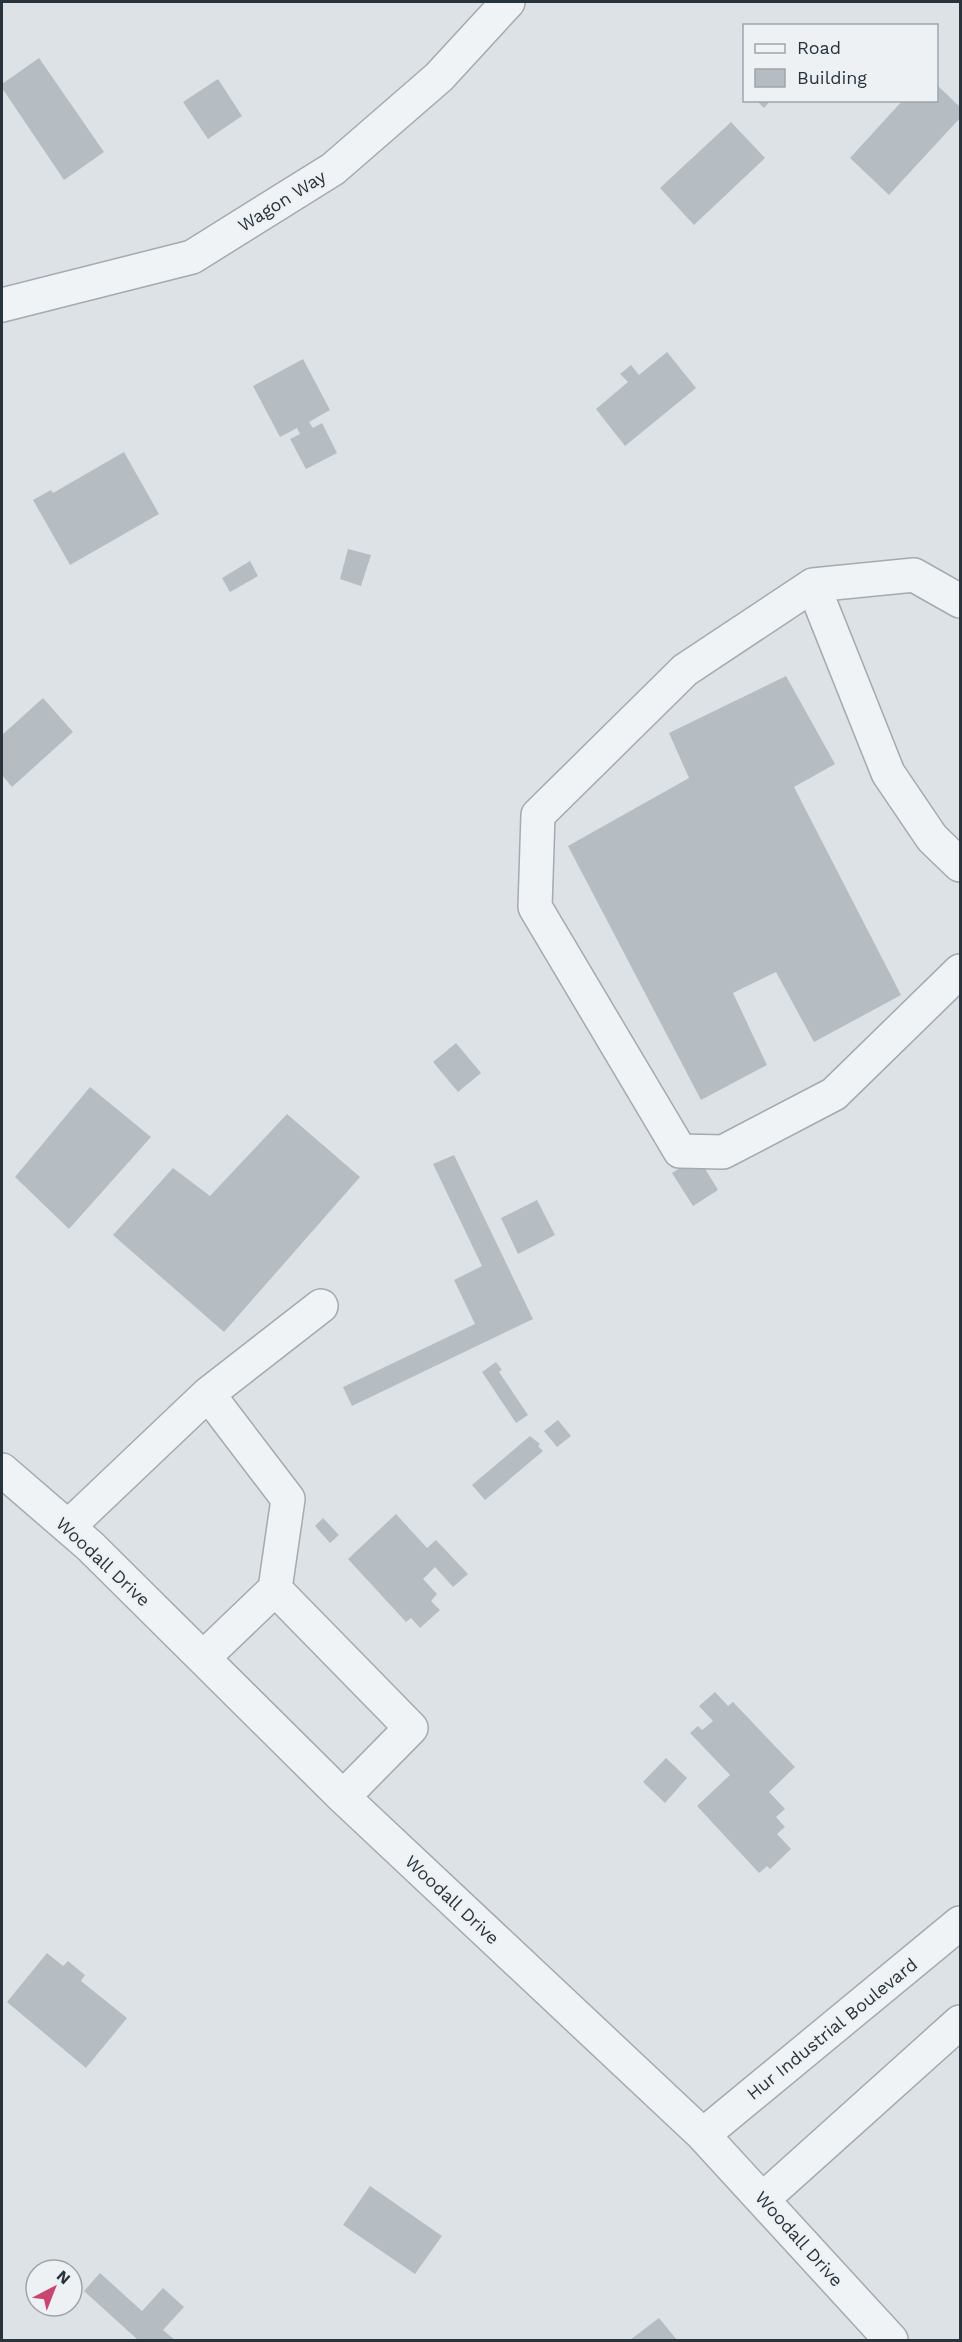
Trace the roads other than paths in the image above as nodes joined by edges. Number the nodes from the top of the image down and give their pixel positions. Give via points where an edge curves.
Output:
1 (508, 2) edge
2 (2, 305) edge
3 (813, 585) junction
4 (960, 601) edge
5 (960, 865) edge
6 (960, 971) edge
7 (321, 1306) dead end
8 (208, 1394) junction
9 (2, 1470) edge
10 (68, 1527) junction
11 (275, 1589) junction
12 (203, 1658) junction
13 (343, 1797) junction
14 (960, 1923) edge
15 (960, 2022) edge
16 (703, 2135) junction
17 (763, 2199) junction
18 (891, 2340) edge

1 - 2 street, Wagon Way via 439,77 333,169 192,256
3 - 4 street via 914,575
3 - 5 street via 888,773 932,838
3 - 6 street via 685,670 538,815 535,907 680,1151 723,1152 834,1094
7 - 8 street
8 - 10 street
8 - 11 street via 288,1499
9 - 10 street, Woodall Drive
10 - 12 street, Woodall Drive
11 - 12 street
11 - 13 street via 411,1728
12 - 13 street, Woodall Drive
13 - 16 street, Woodall Drive
14 - 16 street, Hur Industrial Boulevard
15 - 17 street
16 - 17 street, Woodall Drive
17 - 18 street, Woodall Drive

